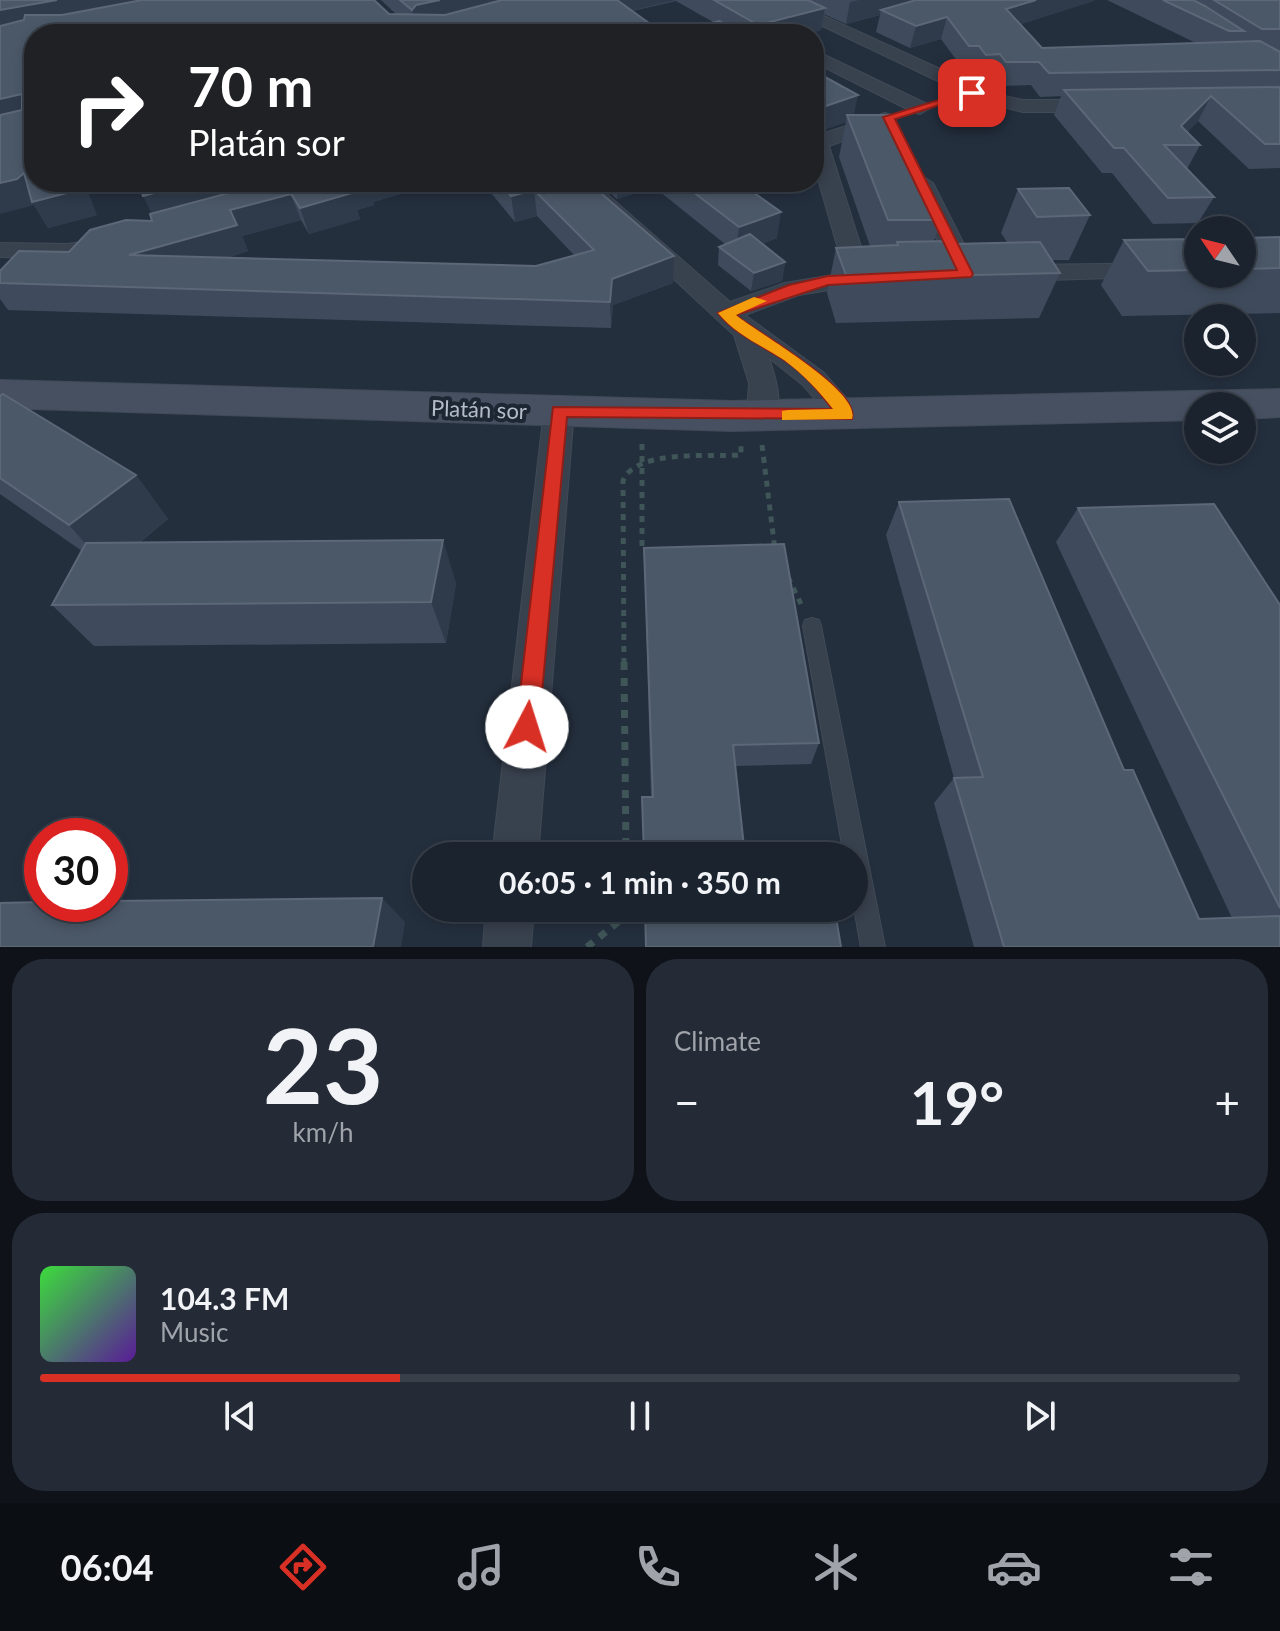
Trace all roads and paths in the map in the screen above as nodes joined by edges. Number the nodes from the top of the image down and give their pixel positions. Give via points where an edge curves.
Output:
1 (776, 0) edge
2 (876, 25) dead end
3 (846, 33) junction
4 (824, 40) edge
5 (824, 60) edge
6 (972, 93) junction
7 (1124, 106) edge
8 (920, 108) junction
9 (824, 140) edge
10 (910, 160) edge
11 (824, 170) edge
12 (591, 192) edge
13 (136, 239) edge
14 (0, 250) edge
15 (1184, 270) edge
16 (940, 274) edge
17 (966, 274) junction
18 (901, 275) edge
19 (858, 276) junction
20 (726, 313) junction
21 (747, 332) junction
22 (0, 394) edge
23 (1280, 403) edge
24 (1256, 404) edge
25 (1184, 406) edge
26 (559, 411) junction
27 (846, 415) junction
28 (752, 426) junction
29 (642, 444) dead end
30 (642, 460) junction
31 (759, 548) edge
32 (774, 548) junction
33 (656, 551) edge
34 (780, 561) edge
35 (787, 574) edge
36 (812, 626) joint
37 (516, 842) edge
38 (626, 842) edge
39 (509, 922) edge
40 (618, 922) edge
41 (507, 947) edge
42 (587, 947) edge
43 (873, 947) edge

1 - 3 street
2 - 3 street
3 - 4 street
3 - 6 street
5 - 8 street
6 - 7 street via 1023,106
6 - 8 street
8 - 9 street via 892,124
10 - 17 street
11 - 19 street
12 - 20 street
13 - 14 street via 67,251
15 - 17 street
16 - 17 street
18 - 19 street
19 - 20 street via 794,288
20 - 21 street
21 - 27 street via 791,357 823,384
21 - 28 street via 763,383
22 - 26 street, Platán sor
23 - 24 street
25 - 27 street, Platán sor
26 - 28 street, Platán sor
26 - 37 street
27 - 28 street, Platán sor
28 - 30 path via 741,455
28 - 32 path
29 - 30 path
30 - 33 path via 642,551
30 - 38 path via 627,470 623,481
31 - 32 path
32 - 34 path
35 - 36 path
36 - 43 lane
39 - 41 street
40 - 42 path

